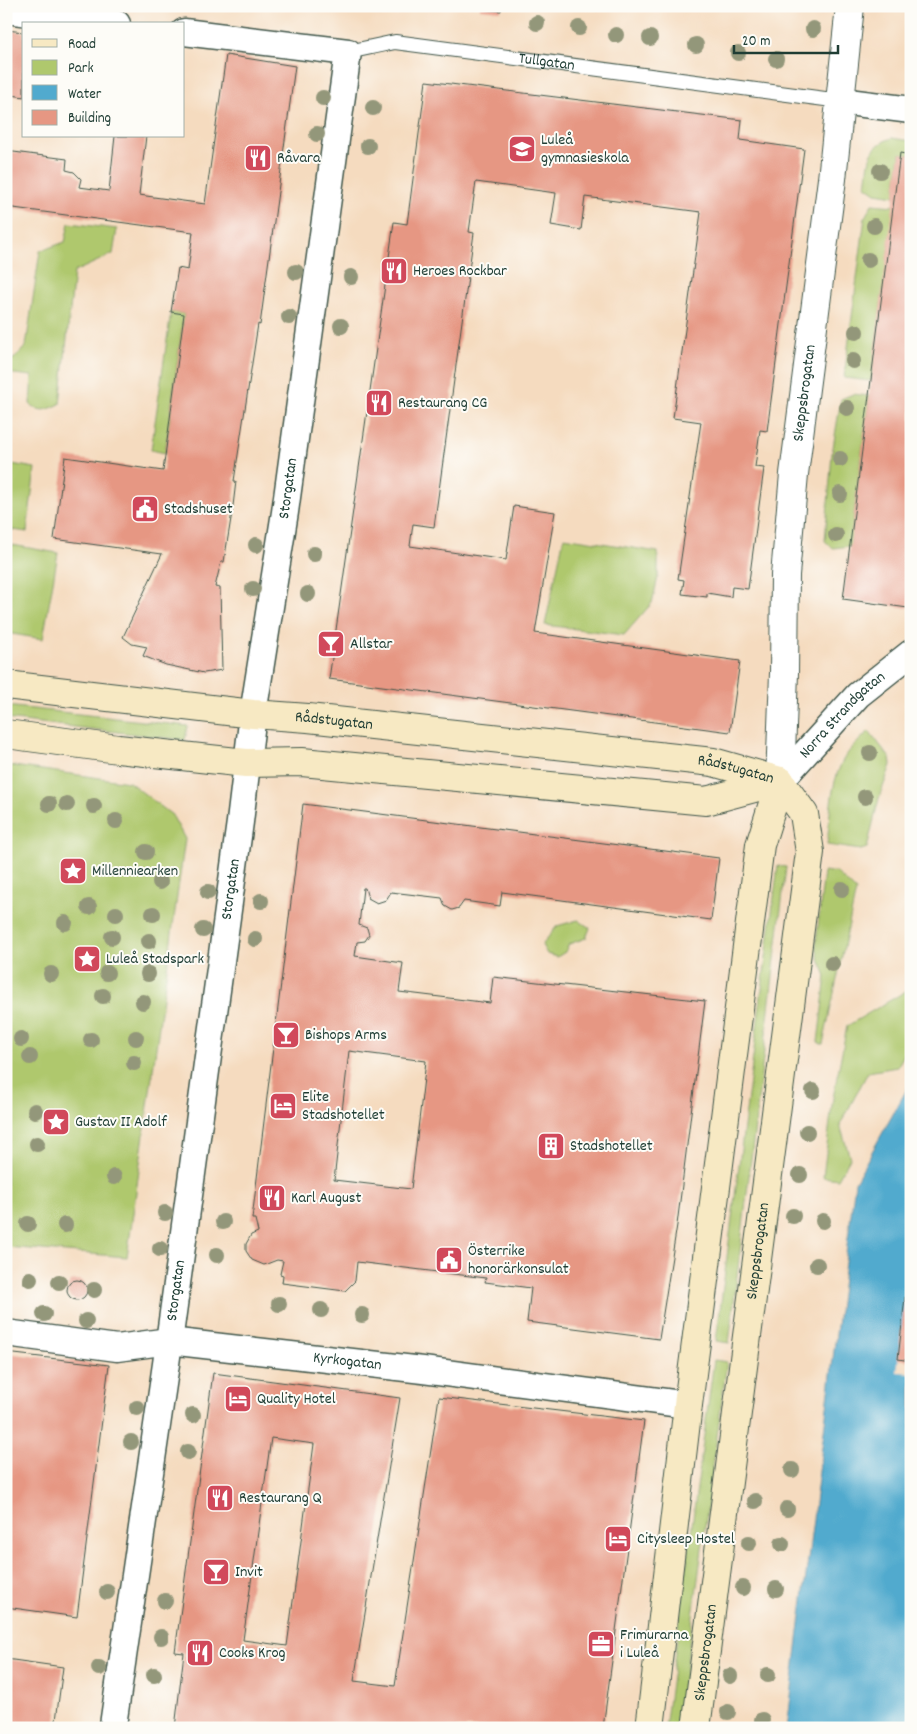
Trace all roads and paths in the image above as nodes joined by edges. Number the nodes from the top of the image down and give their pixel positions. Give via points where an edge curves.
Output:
1 (850, 6) edge
2 (6, 10) edge
3 (101, 22) edge
4 (185, 32) edge
5 (348, 52) junction
6 (840, 101) junction
7 (911, 110) edge
8 (910, 654) edge
9 (6, 685) edge
10 (253, 714) junction
11 (6, 734) edge
12 (246, 763) junction
13 (780, 781) junction
14 (6, 1332) edge
15 (169, 1341) junction
16 (688, 1405) junction
17 (113, 1725) dead end
18 (650, 1728) edge
19 (696, 1728) edge

1 - 6 street, Skeppsbrogatan
2 - 3 street
4 - 5 street, Tullgatan
5 - 6 lane, Tullgatan via 395,42
5 - 10 street, Storgatan via 285,512
6 - 7 street, Tullgatan
6 - 13 street, Skeppsbrogatan via 794,474 785,575
8 - 13 street, Norra Strandgatan via 858,695
9 - 10 main road, Rådstugatan
10 - 12 street, Storgatan
10 - 13 main road, Rådstugatan via 713,762
11 - 12 main road, Rådstugatan
12 - 13 main road, Rådstugatan via 302,762 706,801
12 - 15 street, Storgatan
13 - 16 main road, Skeppsbrogatan via 760,845
13 - 19 main road, Skeppsbrogatan via 804,814 810,852
14 - 15 street, Kyrkogatan via 117,1348
15 - 16 street, Kyrkogatan
15 - 17 street, Storgatan
16 - 18 main road, Skeppsbrogatan

